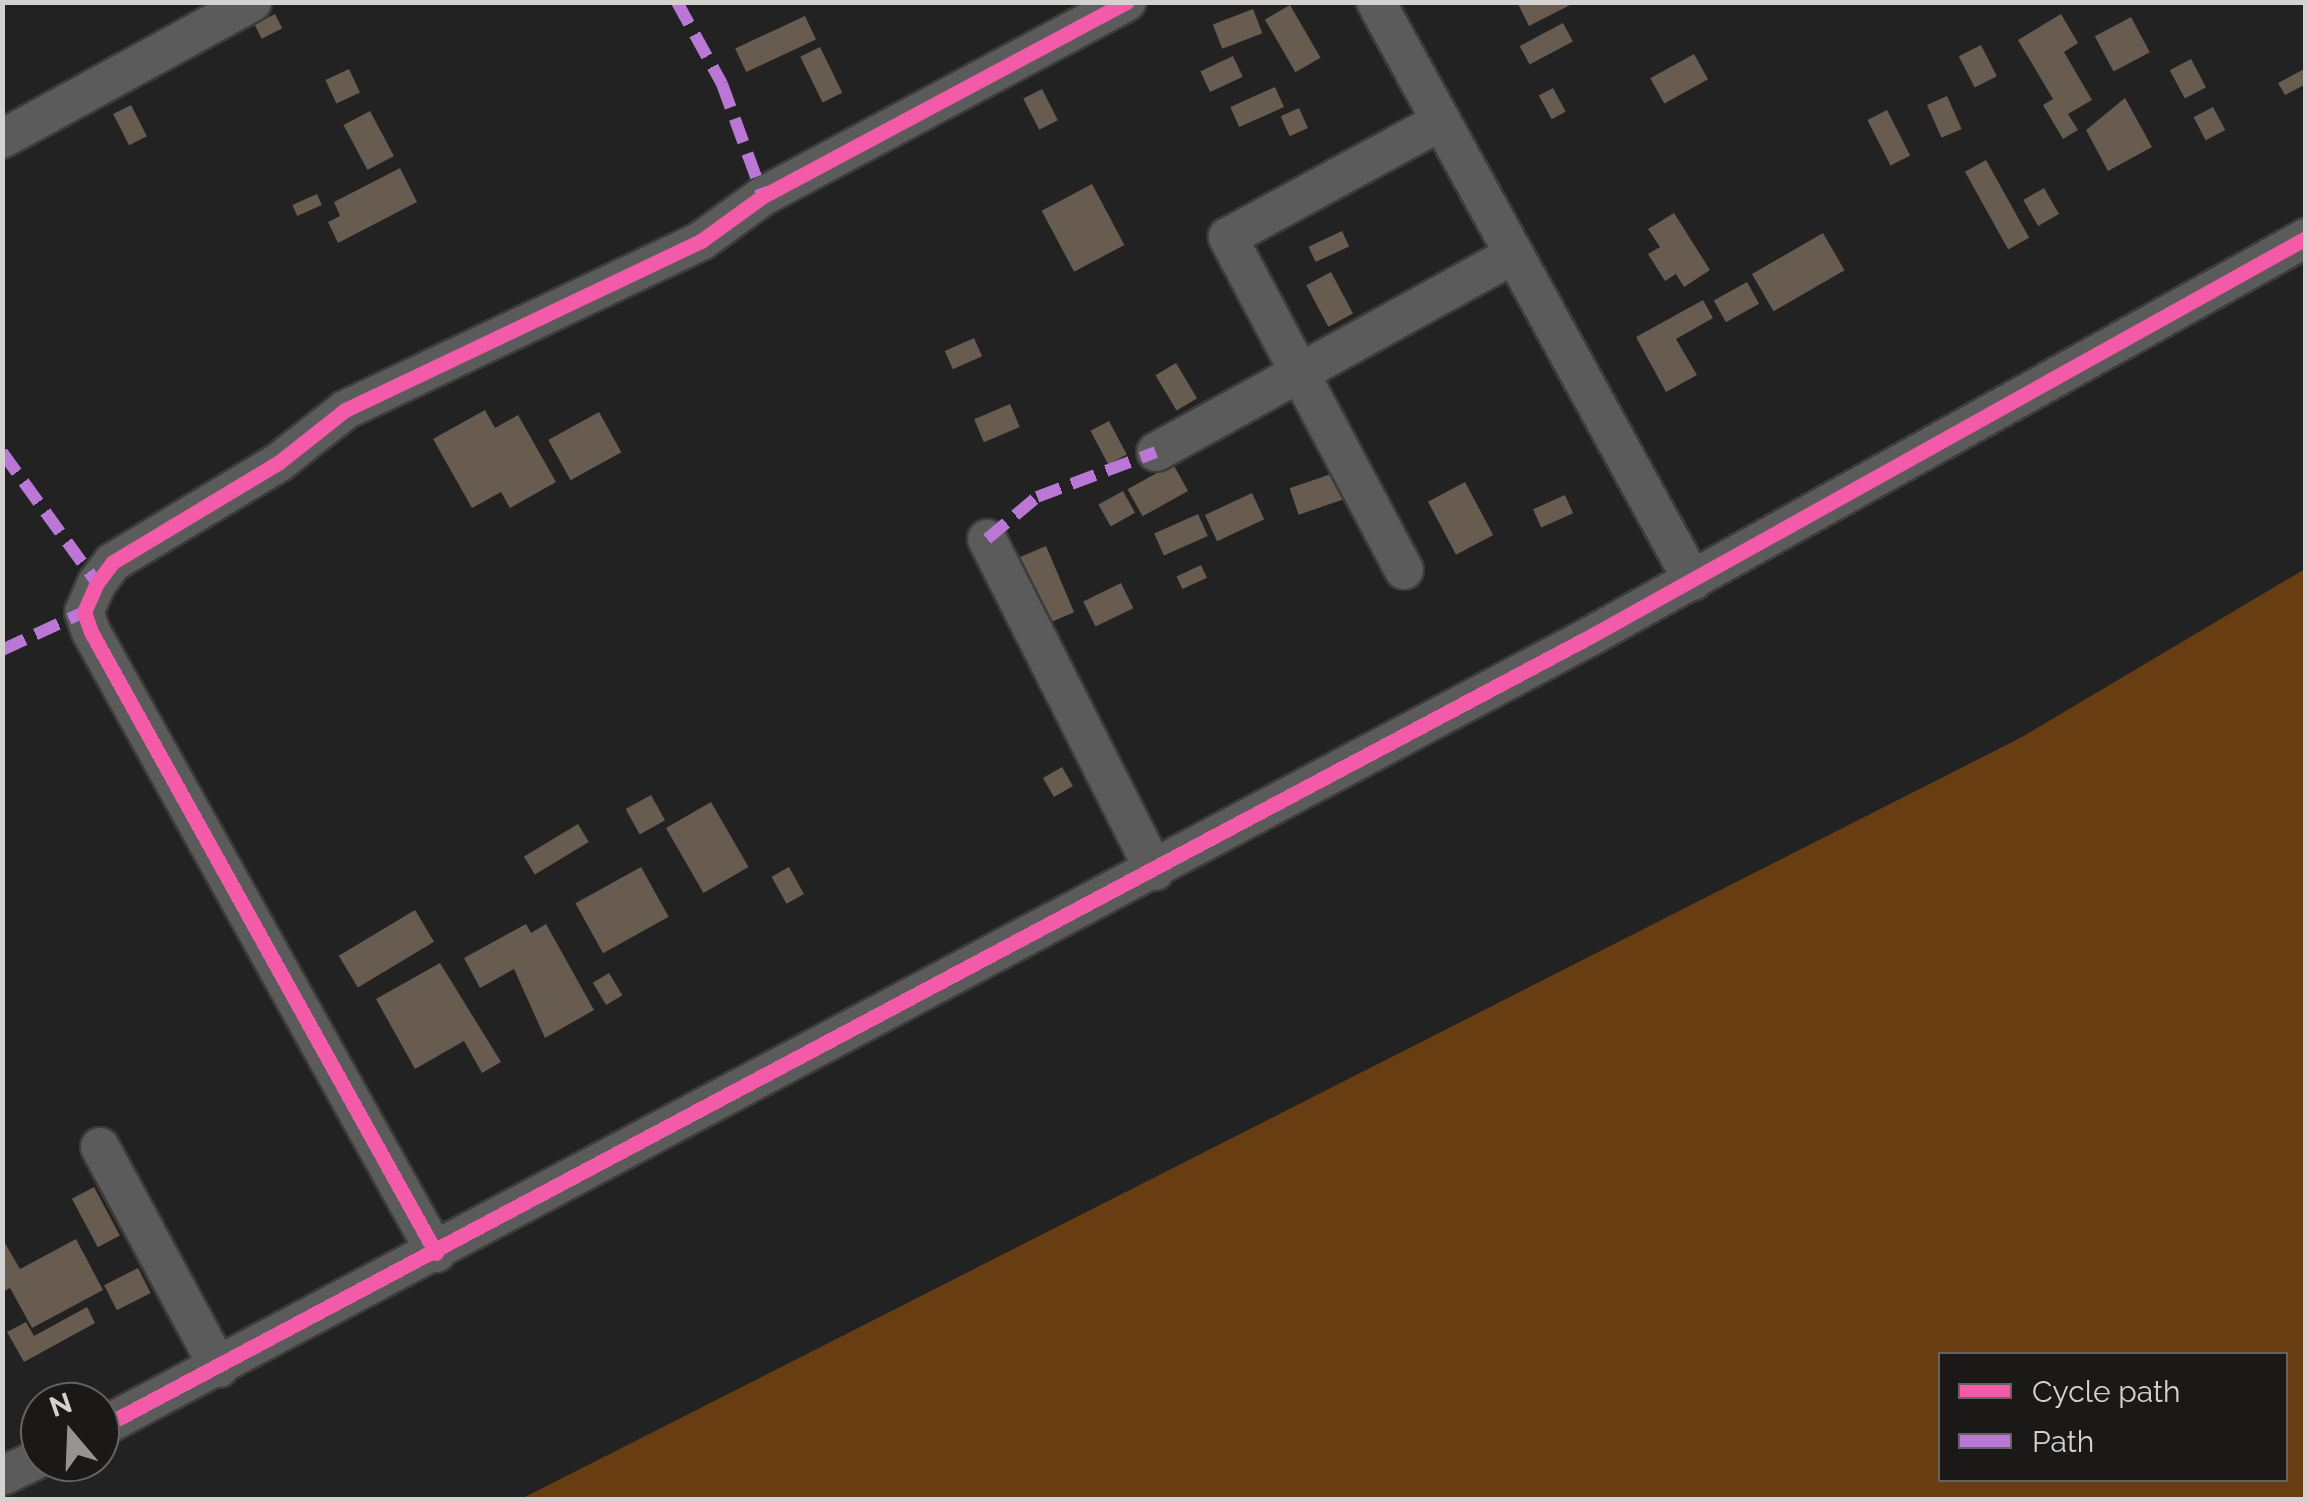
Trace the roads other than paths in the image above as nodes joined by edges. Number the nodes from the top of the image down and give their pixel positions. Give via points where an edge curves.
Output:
1 (252, 2) edge
2 (1126, 2) edge
3 (1376, 2) edge
4 (1442, 121) junction
5 (2, 139) edge
6 (2306, 238) edge
7 (1514, 254) junction
8 (1303, 372) junction
9 (1156, 452) dead end
10 (987, 539) dead end
11 (1404, 570) dead end
12 (1693, 581) junction
13 (1155, 871) junction
14 (100, 1146) dead end
15 (436, 1253) junction
16 (220, 1368) junction
17 (120, 1418) edge

1 - 5 street
2 - 15 street via 763,196 701,241 345,410 278,463 113,562 97,584 84,612 91,632
3 - 4 street
4 - 7 street
4 - 8 street via 1228,237
6 - 12 street
7 - 8 street
7 - 12 street
8 - 9 street
8 - 11 street
10 - 13 street
12 - 13 street
13 - 15 street
14 - 16 street
15 - 16 street
16 - 17 street

